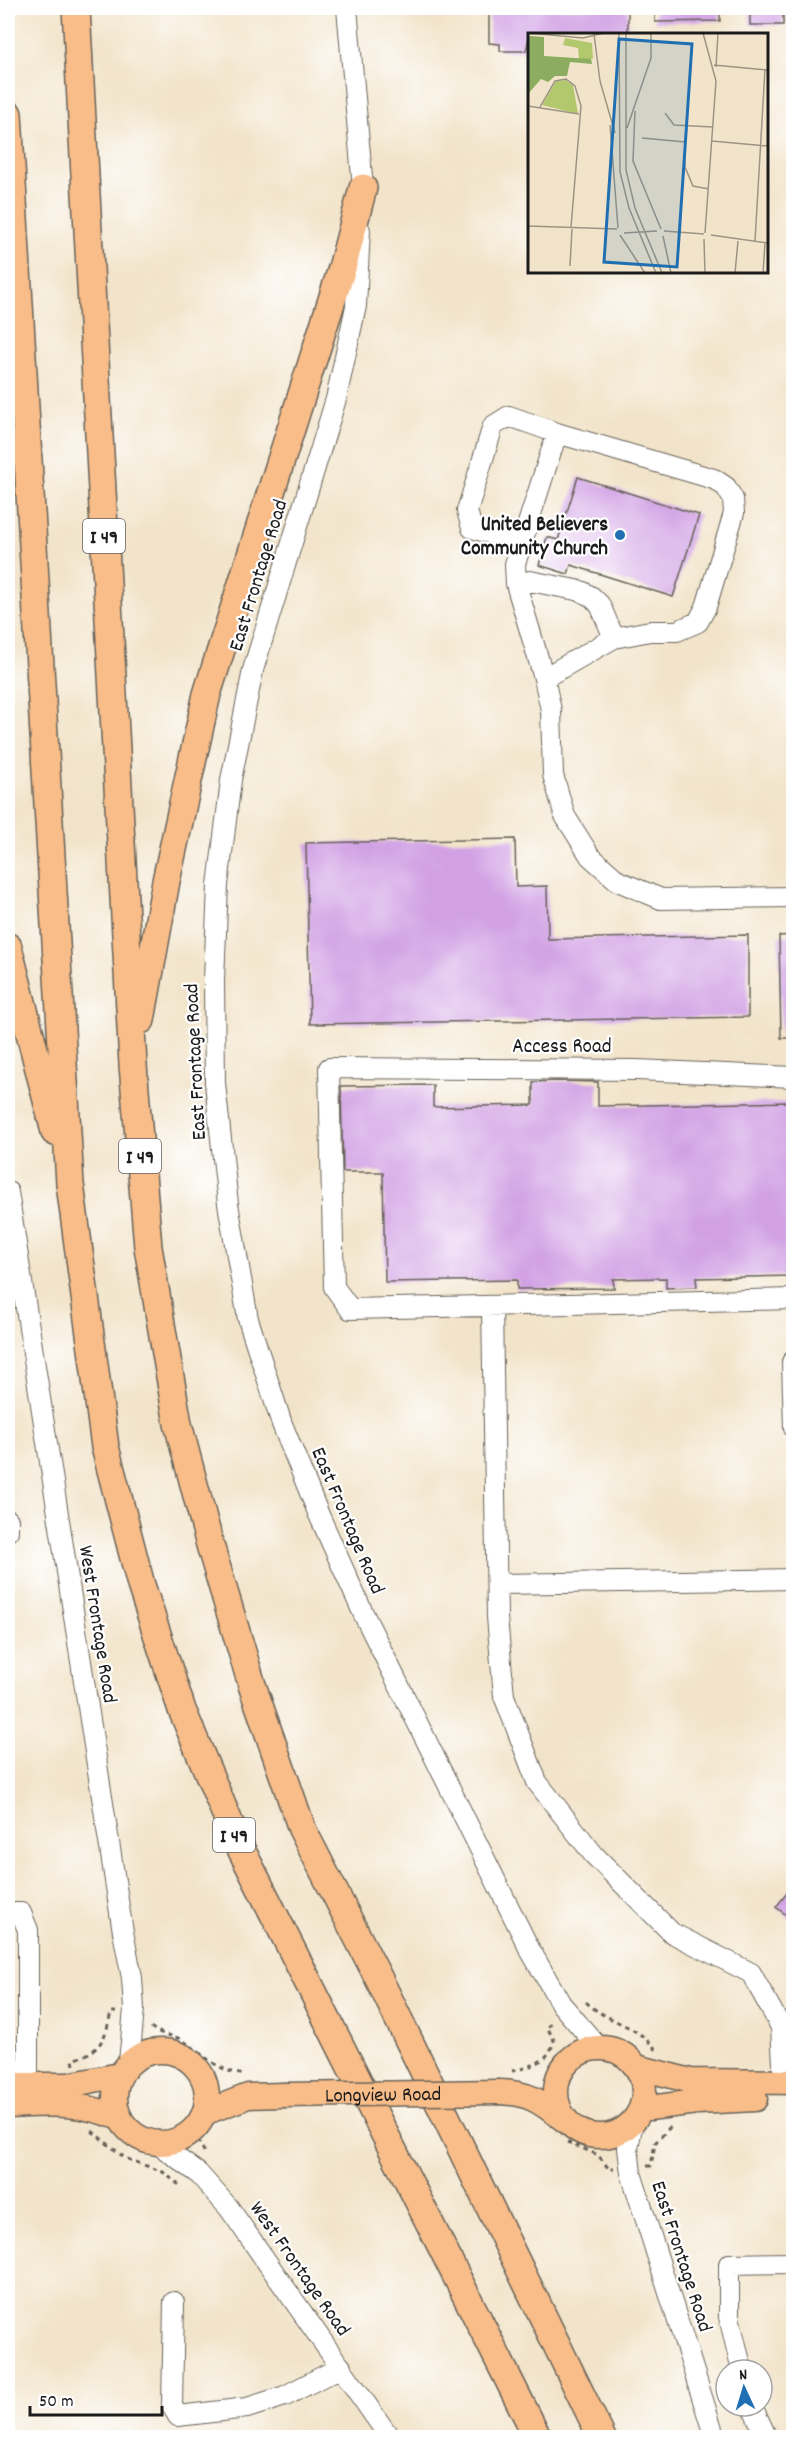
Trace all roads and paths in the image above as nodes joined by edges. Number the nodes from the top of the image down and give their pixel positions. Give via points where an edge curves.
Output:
1 (76, 8) edge
2 (347, 8) edge
3 (8, 114) edge
4 (363, 188) junction
5 (557, 433) junction
6 (521, 543) junction
7 (516, 584) junction
8 (614, 638) junction
9 (544, 678) junction
10 (794, 897) edge
11 (8, 947) edge
12 (133, 1065) junction
13 (794, 1077) edge
14 (70, 1184) junction
15 (8, 1192) edge
16 (794, 1299) edge
17 (492, 1306) junction
18 (794, 1360) edge
19 (794, 1428) edge
20 (8, 1520) edge
21 (8, 1531) edge
22 (794, 1579) edge
23 (497, 1584) junction
24 (8, 1913) edge
25 (567, 2010) junction
26 (134, 2014) junction
27 (598, 2047) junction
28 (659, 2053) dead end
29 (637, 2067) junction
30 (562, 2068) junction
31 (124, 2069) junction
32 (204, 2082) junction
33 (75, 2083) junction
34 (18, 2085) edge
35 (250, 2086) junction
36 (507, 2086) junction
37 (790, 2088) edge
38 (682, 2103) junction
39 (8, 2106) edge
40 (637, 2116) junction
41 (120, 2118) junction
42 (204, 2121) junction
43 (88, 2129) dead end
44 (563, 2130) junction
45 (155, 2142) junction
46 (631, 2168) junction
47 (193, 2169) junction
48 (794, 2263) edge
49 (174, 2302) dead end
50 (739, 2358) edge
51 (341, 2367) junction
52 (758, 2418) edge
53 (390, 2438) edge
54 (538, 2438) edge
55 (602, 2438) edge
56 (715, 2438) edge
57 (767, 2438) edge

1 - 12 highway, I 49
2 - 4 street, East Frontage Road
3 - 14 highway, I 49
4 - 12 highway via 339,279 207,694 166,880
4 - 25 street, East Frontage Road via 356,306 336,399 253,670 231,780 218,885 214,980 215,1083 228,1204 248,1319 282,1424 320,1515 364,1615 524,1938
5 - 6 street
5 - 6 street via 508,416 494,426 466,511 472,528
5 - 8 street via 714,478 733,499 732,522 698,622 677,631
6 - 7 street via 514,564
7 - 8 street via 530,581 581,591 592,597 600,605
7 - 9 street
8 - 9 street
9 - 10 street via 551,710 553,775 565,816 590,856 618,880 661,899
11 - 14 highway
12 - 55 highway, I 49 via 148,1247 178,1424 252,1685 302,1829
13 - 17 street, Access Road via 637,1070 329,1068 334,1287 350,1309
14 - 54 highway, I 49 via 105,1447 141,1585 182,1710 237,1841
15 - 26 street, West Frontage Road via 132,1978
16 - 17 street
17 - 23 street
18 - 19 street
20 - 21 street
22 - 23 street
23 - 37 street via 504,1695 537,1782 594,1855 672,1933 751,1973 781,2027
24 - 34 street via 21,1913 28,1930
25 - 27 street, East Frontage Road
25 - 28 path via 581,1998 595,2011 636,2030
25 - 36 path via 547,2027 554,2040 552,2050
26 - 31 street, West Frontage Road
26 - 33 path via 111,2012 99,2046 73,2060
26 - 35 path via 150,2015 151,2027 158,2033 179,2038
27 - 29 main road via 613,2049
27 - 30 main road via 584,2050
29 - 37 main road via 691,2081
29 - 40 main road via 644,2087
30 - 36 main road, Longview Road
30 - 44 main road via 555,2096
31 - 32 main road via 141,2055 171,2052 197,2068
31 - 33 main road
31 - 41 main road via 115,2089
32 - 35 main road, Longview Road
32 - 42 main road
33 - 34 main road
35 - 36 main road, Longview Road, bridge via 283,2094
35 - 42 main road, Longview Road
36 - 44 main road, Longview Road via 541,2102
37 - 38 main road
38 - 40 main road
38 - 46 path via 685,2118 672,2124 655,2143 651,2166
39 - 41 main road via 71,2104
40 - 44 main road via 621,2131 600,2136
40 - 46 street, East Frontage Road via 628,2148
41 - 45 main road via 135,2134
42 - 45 main road via 170,2142
42 - 47 path via 198,2142 207,2156
43 - 47 path via 125,2158 163,2172 178,2184
44 - 46 path via 598,2155 609,2169
45 - 47 street, West Frontage Road
46 - 56 street, East Frontage Road
47 - 51 street, West Frontage Road via 229,2208
48 - 50 street via 729,2264 729,2317
49 - 51 street via 172,2406 178,2416 247,2408 285,2396
51 - 53 street, West Frontage Road
52 - 57 street

